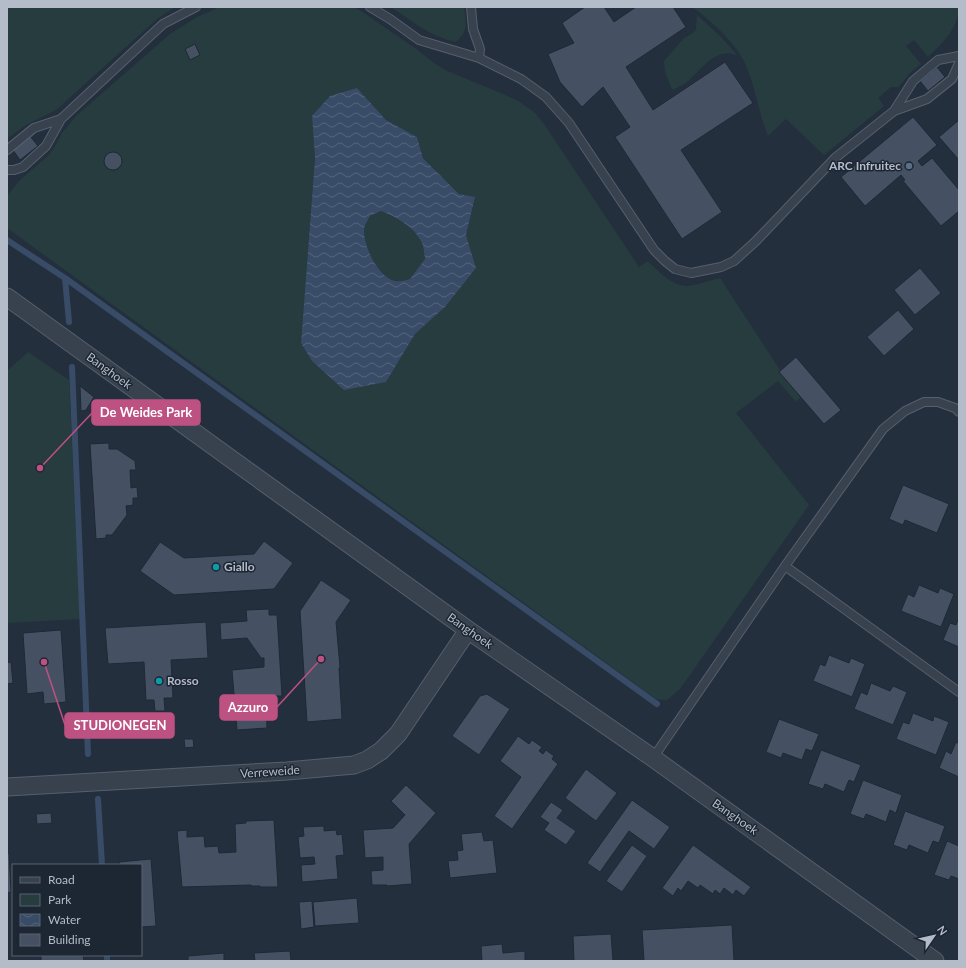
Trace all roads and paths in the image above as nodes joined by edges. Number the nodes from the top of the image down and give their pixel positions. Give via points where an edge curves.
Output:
1 (196, 7) edge
2 (370, 7) edge
3 (472, 7) edge
4 (959, 56) edge
5 (479, 58) junction
6 (959, 63) edge
7 (894, 111) junction
8 (61, 119) junction
9 (7, 150) edge
10 (7, 170) edge
11 (7, 297) edge
12 (959, 412) edge
13 (785, 566) junction
14 (468, 630) junction
15 (959, 692) edge
16 (653, 758) junction
17 (7, 787) edge
18 (935, 961) edge

1 - 8 lane via 163,24
2 - 5 lane via 420,40
3 - 5 lane via 473,29 480,49
4 - 7 lane via 938,60 913,81
5 - 7 lane via 521,78 546,97 569,123 654,250 675,269 692,273 721,267 734,261 756,242 835,158
6 - 7 lane via 952,79 928,99
8 - 9 lane via 34,128
8 - 10 lane via 46,146 22,167
11 - 14 street, Banghoek
12 - 13 lane via 938,402 924,402 904,411 883,429
13 - 15 lane
13 - 16 lane
14 - 16 street, Banghoek
14 - 17 street, Verreweide via 398,734 381,751 354,765
16 - 18 street, Banghoek

